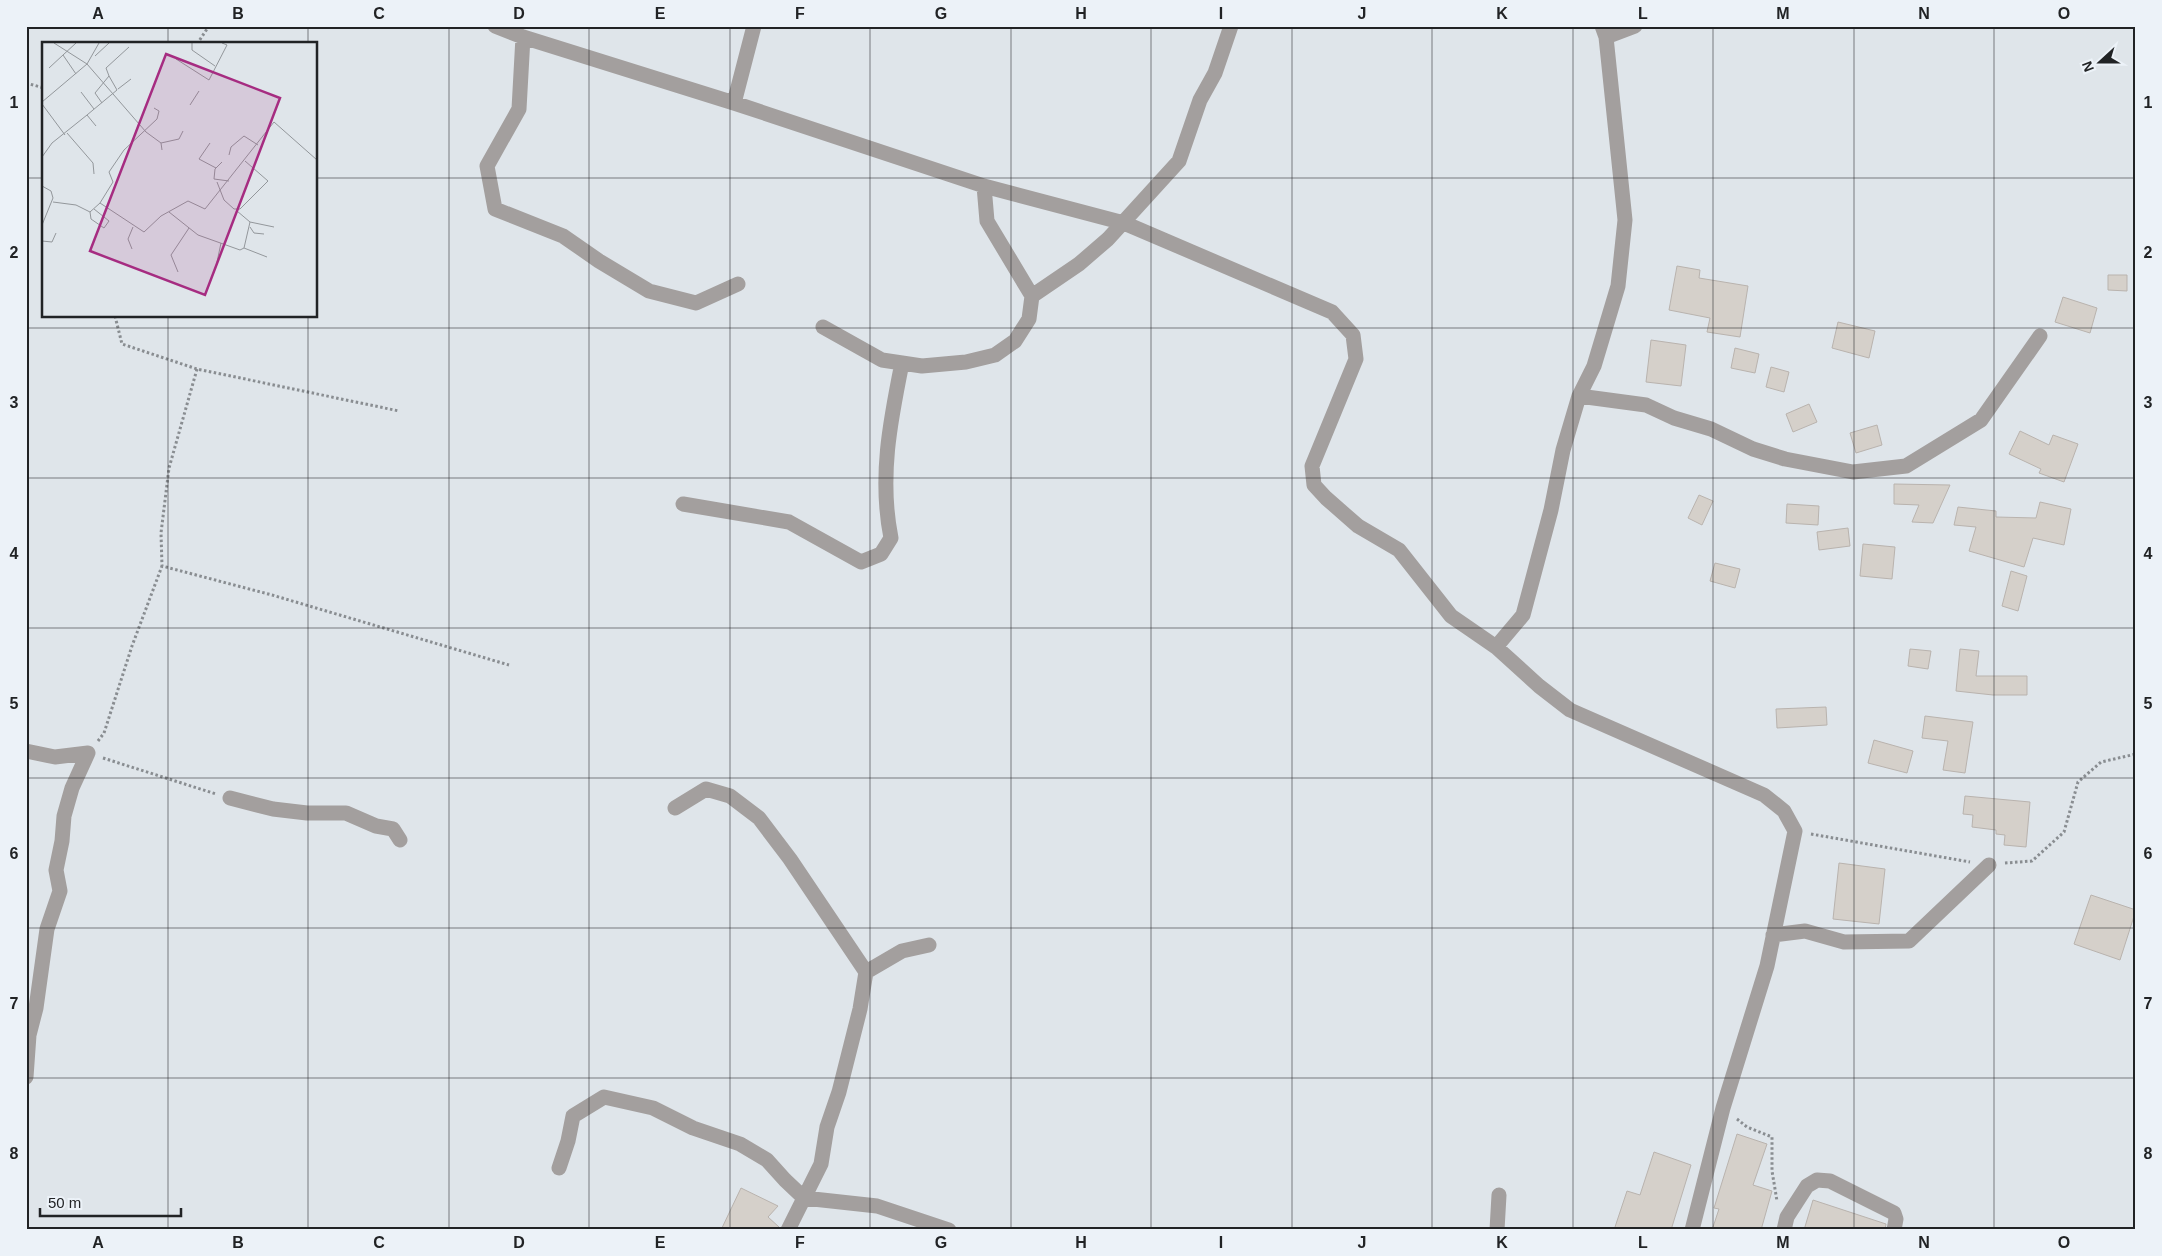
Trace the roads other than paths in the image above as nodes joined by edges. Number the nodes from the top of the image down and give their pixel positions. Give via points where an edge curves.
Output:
1 (495, 26) edge
2 (754, 26) edge
3 (1231, 26) edge
4 (1635, 26) edge
5 (1604, 32) edge
6 (523, 37) junction
7 (734, 103) junction
8 (984, 186) junction
9 (1124, 223) junction
10 (738, 284) dead end
11 (1032, 296) junction
12 (823, 327) dead end
13 (2040, 336) dead end
14 (902, 363) junction
15 (1580, 396) junction
16 (683, 504) dead end
17 (1496, 647) junction
18 (26, 751) edge
19 (230, 798) road end
20 (675, 808) dead end
21 (400, 840) dead end
22 (1989, 865) road end
23 (1774, 935) junction
24 (929, 945) dead end
25 (866, 972) junction
26 (26, 1077) edge
27 (559, 1168) dead end
28 (1500, 1194) dead end
29 (804, 1198) junction
30 (1785, 1223) edge
31 (788, 1230) edge
32 (948, 1230) edge
33 (1497, 1230) edge
34 (1692, 1230) edge
35 (1894, 1230) edge

1 - 6 street
2 - 7 street
3 - 9 street via 1179,161
4 - 5 street
5 - 15 street via 1625,220 1618,286 1594,366
6 - 7 street
6 - 10 street via 519,109 488,166 495,210 563,236 649,291 696,303
7 - 8 street
8 - 9 street
8 - 11 street via 987,221
9 - 11 street via 1078,264
9 - 17 street via 1332,312 1353,335 1356,359 1312,466 1314,485 1358,526 1399,550 1451,616
11 - 14 street via 1029,319 1015,341 995,355 966,362
12 - 14 street via 882,360
13 - 15 street via 1981,420 1906,466 1854,472 1786,459 1753,449 1711,429 1646,405
14 - 16 street via 886,445 886,512 891,538 881,554 861,562 789,522
15 - 17 street via 1563,450 1523,615
17 - 23 street via 1570,710 1764,795 1784,811 1795,831
18 - 26 street via 55,757 88,753 64,816 56,870 60,891 47,929 29,1035
19 - 21 street via 273,809 346,813 376,826 393,829
20 - 25 street via 706,789 730,796 759,818
22 - 23 street via 1909,941 1844,942 1805,932
23 - 34 street via 1723,1108
24 - 25 street via 902,951
25 - 29 street via 860,1009 827,1127 821,1164
27 - 29 street via 573,1116 604,1098 653,1108 693,1128 740,1144 767,1160
28 - 33 street
29 - 31 street
29 - 32 street via 877,1206
30 - 35 street via 1807,1186 1817,1180 1830,1181 1894,1213

